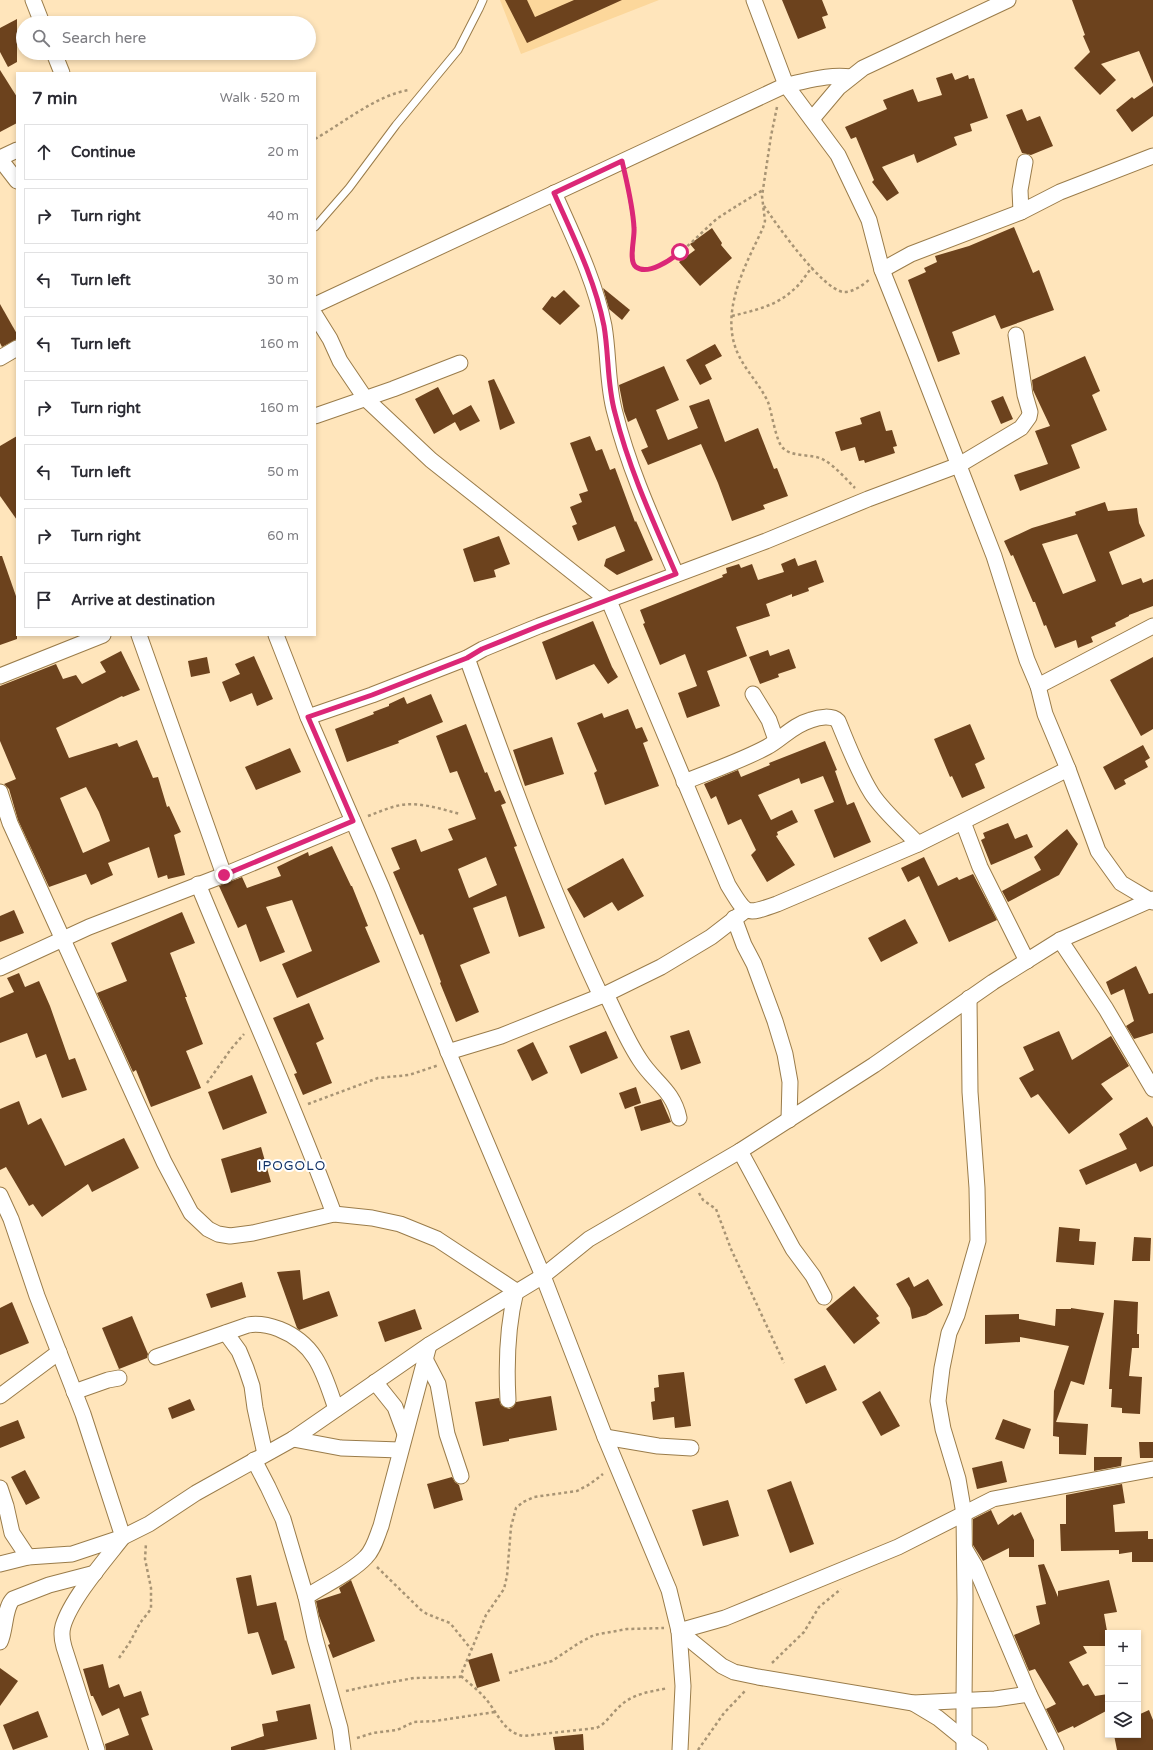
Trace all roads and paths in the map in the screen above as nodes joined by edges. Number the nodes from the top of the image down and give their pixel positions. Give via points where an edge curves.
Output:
1 (32, 0) edge
2 (483, 0) edge
3 (754, 0) edge
4 (1008, 0) edge
5 (39, 16) edge
6 (57, 60) edge
7 (62, 72) edge
8 (850, 77) junction
9 (786, 86) junction
10 (427, 87) junction
11 (812, 119) junction
12 (316, 138) edge
13 (16, 150) edge
14 (1153, 156) edge
15 (0, 158) edge
16 (622, 161) junction
17 (1025, 162) dead end
18 (16, 180) edge
19 (763, 189) junction
20 (554, 193) junction
21 (763, 204) junction
22 (1021, 212) junction
23 (316, 226) edge
24 (812, 267) junction
25 (882, 270) junction
26 (316, 305) edge
27 (732, 316) junction
28 (316, 317) edge
29 (1016, 335) dead end
30 (16, 349) edge
31 (0, 358) edge
32 (460, 363) dead end
33 (365, 398) junction
34 (316, 416) edge
35 (958, 465) junction
36 (868, 499) junction
37 (676, 574) junction
38 (608, 601) junction
39 (1153, 626) edge
40 (100, 636) edge
41 (139, 636) edge
42 (276, 636) edge
43 (467, 658) junction
44 (0, 676) edge
45 (1038, 686) junction
46 (752, 694) dead end
47 (308, 717) junction
48 (776, 740) junction
49 (1068, 769) junction
50 (684, 782) junction
51 (0, 792) edge
52 (460, 814) dead end
53 (353, 821) junction
54 (963, 822) junction
55 (918, 844) junction
56 (224, 875) junction
57 (198, 884) junction
58 (1152, 900) edge
59 (740, 914) junction
60 (62, 939) junction
61 (1060, 940) junction
62 (1028, 961) junction
63 (0, 968) edge
64 (603, 995) junction
65 (969, 998) junction
66 (256, 1022) junction
67 (450, 1057) junction
68 (207, 1083) dead end
69 (1153, 1089) edge
70 (293, 1110) junction
71 (679, 1118) dead end
72 (789, 1120) junction
73 (740, 1151) junction
74 (692, 1180) junction
75 (0, 1195) edge
76 (334, 1214) junction
77 (543, 1276) junction
78 (516, 1291) junction
79 (824, 1297) dead end
80 (226, 1333) junction
81 (59, 1352) junction
82 (427, 1352) junction
83 (156, 1357) dead end
84 (784, 1363) dead end
85 (120, 1378) dead end
86 (375, 1382) junction
87 (74, 1392) junction
88 (0, 1396) edge
89 (508, 1400) dead end
90 (336, 1409) junction
91 (405, 1434) junction
92 (605, 1437) junction
93 (293, 1439) junction
94 (691, 1448) dead end
95 (400, 1450) junction
96 (260, 1457) junction
97 (617, 1465) junction
98 (1153, 1469) edge
99 (461, 1476) dead end
100 (0, 1488) edge
101 (964, 1514) junction
102 (149, 1524) junction
103 (123, 1537) junction
104 (964, 1548) junction
105 (28, 1557) junction
106 (366, 1557) junction
107 (0, 1564) edge
108 (95, 1573) junction
109 (844, 1587) dead end
110 (306, 1596) junction
111 (679, 1628) junction
112 (0, 1642) edge
113 (471, 1650) junction
114 (119, 1658) dead end
115 (509, 1673) dead end
116 (461, 1676) junction
117 (758, 1677) junction
118 (683, 1686) junction
119 (1029, 1694) junction
120 (331, 1696) junction
121 (964, 1701) junction
122 (913, 1703) junction
123 (495, 1712) junction
124 (965, 1745) edge
125 (340, 1749) edge
126 (97, 1750) edge
127 (680, 1750) edge
128 (698, 1750) edge
129 (980, 1750) edge
130 (1056, 1750) edge

1 - 5 street
2 - 10 lane via 458,50
3 - 9 street
4 - 8 street via 863,68
6 - 7 street
8 - 9 street via 826,76
8 - 11 street
9 - 11 street
9 - 16 street
9 - 19 path via 775,113
10 - 12 path via 397,92 385,97
10 - 23 lane via 349,188
11 - 25 street via 838,155 869,220
13 - 15 street
14 - 22 street via 1060,192
15 - 18 street
16 - 19 path via 634,228 633,263 640,269 656,267 670,260 718,218
16 - 20 street
17 - 22 street via 1021,178
19 - 21 path
20 - 26 street
20 - 37 street via 598,303 604,326 614,412 623,442 642,496
21 - 24 path via 780,230
21 - 27 path via 765,221 742,273
22 - 25 street via 911,254
24 - 25 path via 834,288 844,292 865,284
24 - 27 path via 785,297 756,310
25 - 35 street
27 - 36 path via 734,345 768,403 781,446 788,452 824,460
28 - 33 street via 340,361
29 - 35 street via 1029,417 1021,428
30 - 31 street
32 - 33 street
33 - 34 street
33 - 38 street via 431,460
35 - 36 street
35 - 45 street via 994,556
36 - 37 street via 766,541
37 - 38 street
38 - 43 street via 482,649
38 - 50 street
39 - 45 street
40 - 44 street
41 - 56 street
42 - 47 street
43 - 47 street
43 - 64 street via 489,723 572,932
45 - 49 street via 1045,714
46 - 48 street via 769,720
47 - 53 street
48 - 50 street
48 - 55 street via 792,728 811,720 828,717 836,719 872,794
49 - 54 street
49 - 58 street via 1101,857 1120,883
50 - 59 street via 728,885 741,906
51 - 60 street via 10,823
52 - 53 path via 421,805 406,805
53 - 56 street
53 - 67 street
54 - 55 street
54 - 62 street via 980,867
55 - 59 street via 777,904 756,912
56 - 57 street
57 - 60 street
57 - 66 street
58 - 61 street
59 - 64 street via 711,937 661,967
59 - 72 street via 744,945 765,992 785,1054 790,1082
60 - 63 street
60 - 76 street via 164,1162 192,1213 208,1230 230,1236
61 - 62 street
61 - 69 street via 1106,1009
62 - 65 street
64 - 67 street
64 - 71 street via 640,1061 669,1093
65 - 72 street via 874,1065
65 - 101 street via 970,1092 978,1241 957,1315 949,1333 938,1401 943,1429 958,1478
66 - 68 path via 231,1049
66 - 70 street
67 - 70 path via 409,1074 378,1078
67 - 77 street
70 - 76 street
72 - 73 street
73 - 74 street
73 - 79 street via 793,1249 813,1276
74 - 77 street via 589,1240
74 - 84 path via 704,1200 716,1209 731,1249
75 - 81 street
76 - 78 street via 400,1224 422,1233
77 - 78 street
77 - 92 street
78 - 82 street
78 - 89 street via 508,1338
80 - 83 street
80 - 90 street via 258,1323 288,1333 301,1341 310,1349 319,1364
80 - 96 street via 239,1351 252,1386
81 - 87 street
81 - 88 street
82 - 86 street
82 - 91 street
82 - 99 street via 438,1384 447,1434
85 - 87 street
86 - 90 street
86 - 91 street via 395,1407
87 - 103 street
90 - 93 street
91 - 95 street
92 - 94 street via 658,1446
92 - 97 street
93 - 95 street via 341,1448
93 - 96 street
95 - 106 street via 381,1526
96 - 102 street via 196,1493
96 - 110 street via 268,1487 283,1519
97 - 111 street via 669,1590
97 - 113 path via 577,1491 534,1497 518,1506 513,1517 504,1589 486,1615
98 - 101 street via 993,1499
100 - 105 street via 12,1533
101 - 104 street
101 - 111 street via 898,1547 725,1618
102 - 103 street
102 - 114 path via 145,1559 151,1588 151,1609
103 - 105 street via 72,1554
103 - 108 street
104 - 119 street via 975,1566
104 - 121 street
105 - 107 street
106 - 110 street
106 - 113 path via 421,1610 455,1628
108 - 112 street via 49,1585 13,1599 9,1604
108 - 126 street via 69,1611 62,1627 61,1638
109 - 117 path via 819,1607 804,1632
110 - 120 street
111 - 115 path via 627,1629 594,1635 552,1661
111 - 117 street via 722,1666 734,1672
111 - 118 street
113 - 116 path
116 - 120 path via 414,1678 364,1686
116 - 123 path via 486,1699
117 - 122 street
117 - 128 path via 724,1713
118 - 123 path via 634,1696 600,1726 590,1729 522,1736 504,1725
118 - 127 street
119 - 121 street
119 - 130 street
120 - 125 street via 340,1728
121 - 122 street
121 - 124 street
122 - 124 street via 938,1718
123 - 125 path via 414,1722 397,1730 364,1736
124 - 129 street

